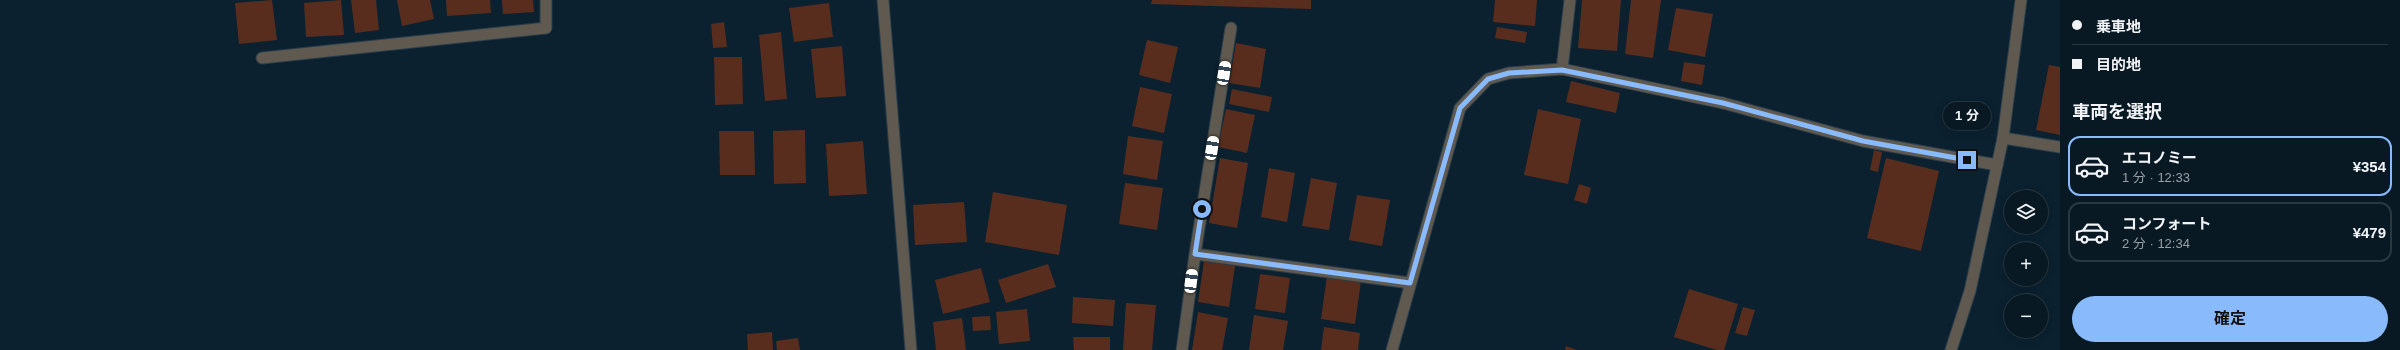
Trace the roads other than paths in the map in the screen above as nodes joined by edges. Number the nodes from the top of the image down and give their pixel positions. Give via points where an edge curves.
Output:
1 (546, 0) edge
2 (883, 0) edge
3 (1570, 0) edge
4 (2021, 0) edge
5 (1231, 28) dead end
6 (262, 58) dead end
7 (1562, 70) junction
8 (2003, 138) junction
9 (2060, 147) edge
10 (1997, 165) junction
11 (1195, 254) junction
12 (1410, 283) junction
13 (911, 350) edge
14 (1182, 350) edge
15 (1392, 350) edge
16 (1952, 350) edge

1 - 6 street via 546,28
2 - 13 street
3 - 7 street
4 - 8 street
5 - 11 street
7 - 10 street via 1723,103 1863,141
7 - 12 street via 1509,73 1488,79 1460,108
8 - 9 street
8 - 10 street
10 - 16 street via 1970,291
11 - 12 street
11 - 14 street
12 - 15 street

